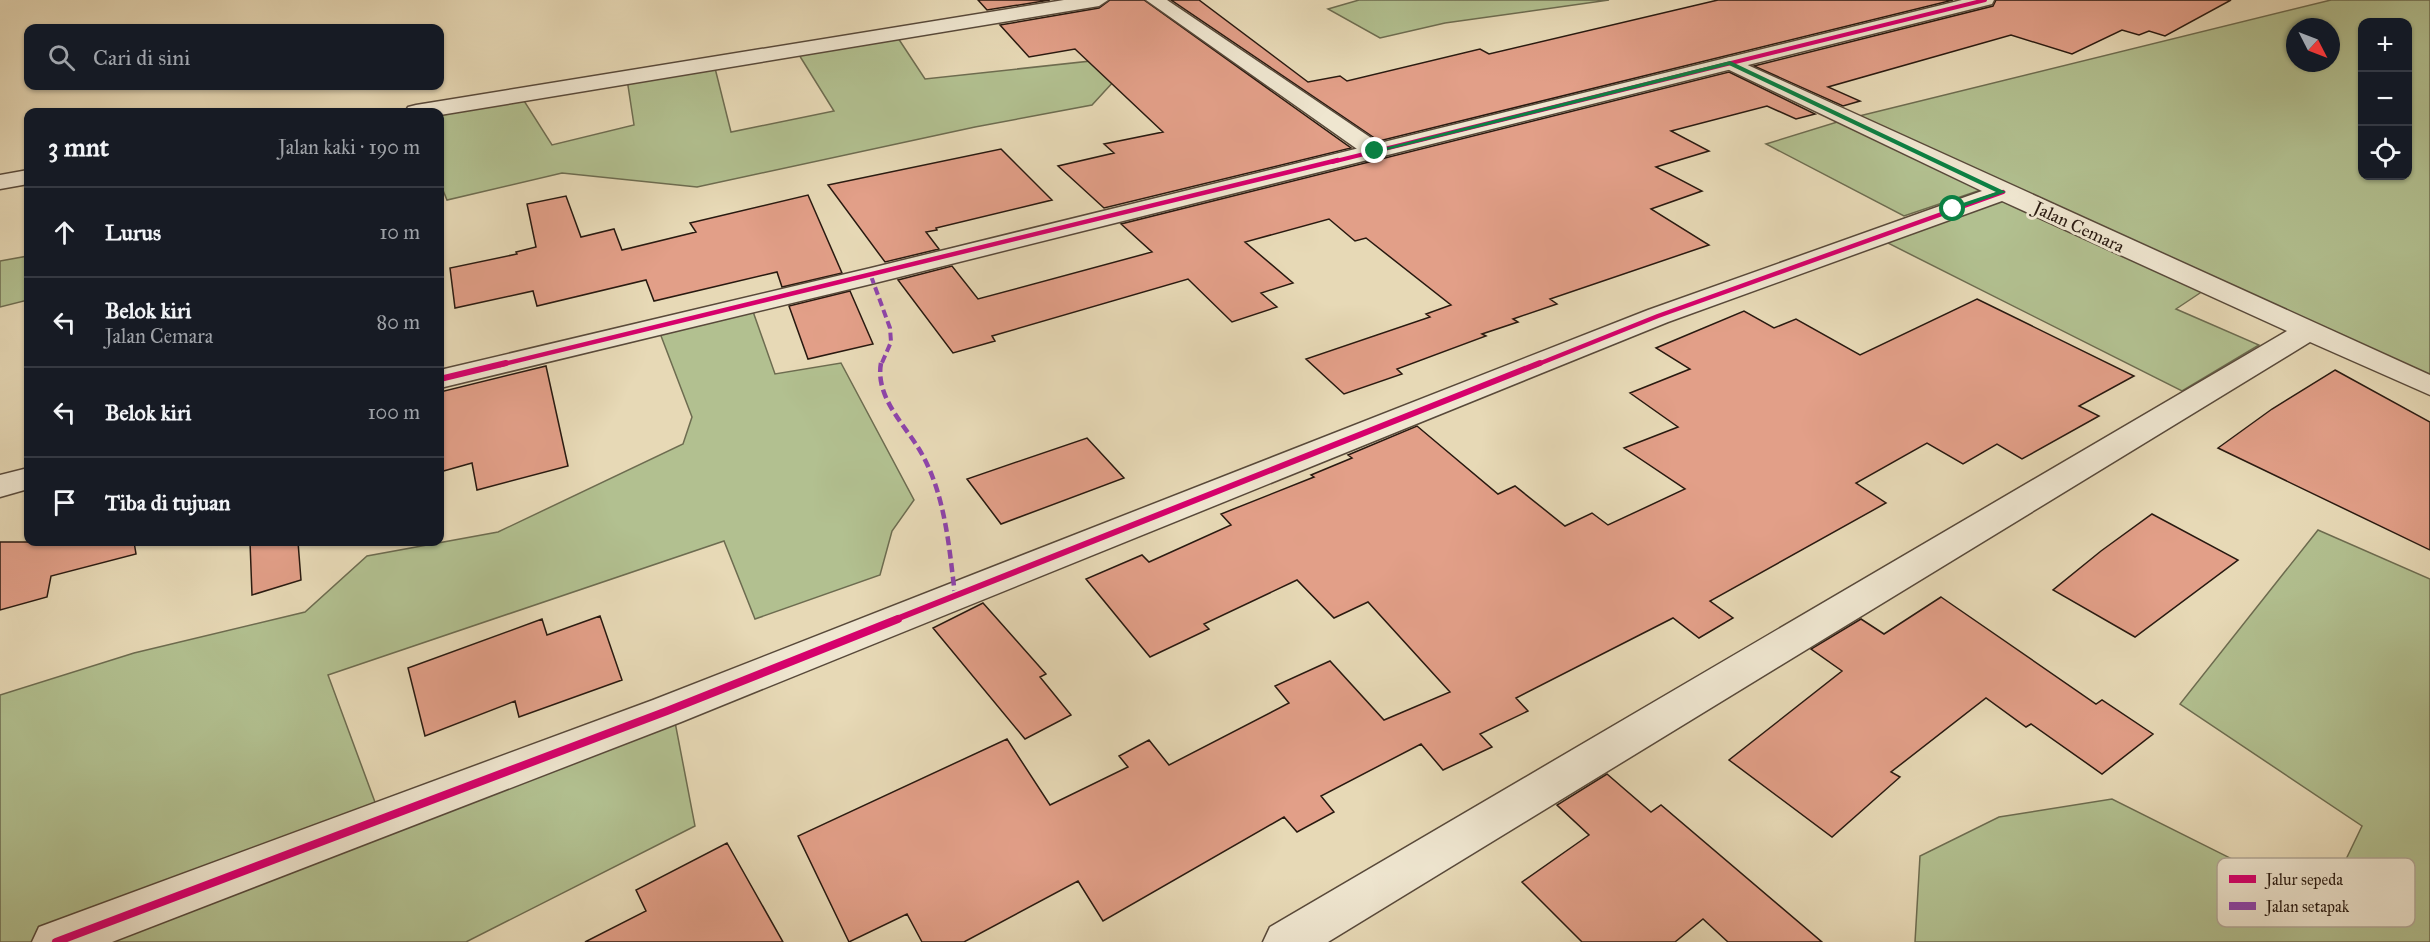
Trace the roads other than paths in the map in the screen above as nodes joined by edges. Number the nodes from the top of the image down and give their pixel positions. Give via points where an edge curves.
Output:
1 (1099, 0) edge
2 (1155, 0) edge
3 (1985, 0) edge
4 (1730, 63) junction
5 (440, 108) edge
6 (1375, 151) junction
7 (24, 178) edge
8 (0, 182) edge
9 (2003, 192) junction
10 (2308, 331) junction
11 (444, 378) edge
12 (2430, 386) edge
13 (24, 480) edge
14 (0, 486) edge
15 (56, 942) edge
16 (1287, 942) edge

1 - 5 street
2 - 6 street
3 - 4 street
4 - 6 street
4 - 9 street, Jalan Cemara
6 - 11 street
7 - 8 street
9 - 10 street, Jalan Cemara
9 - 15 street via 1658,316 667,711
10 - 12 street, Jalan Cemara
10 - 16 street
13 - 14 street

